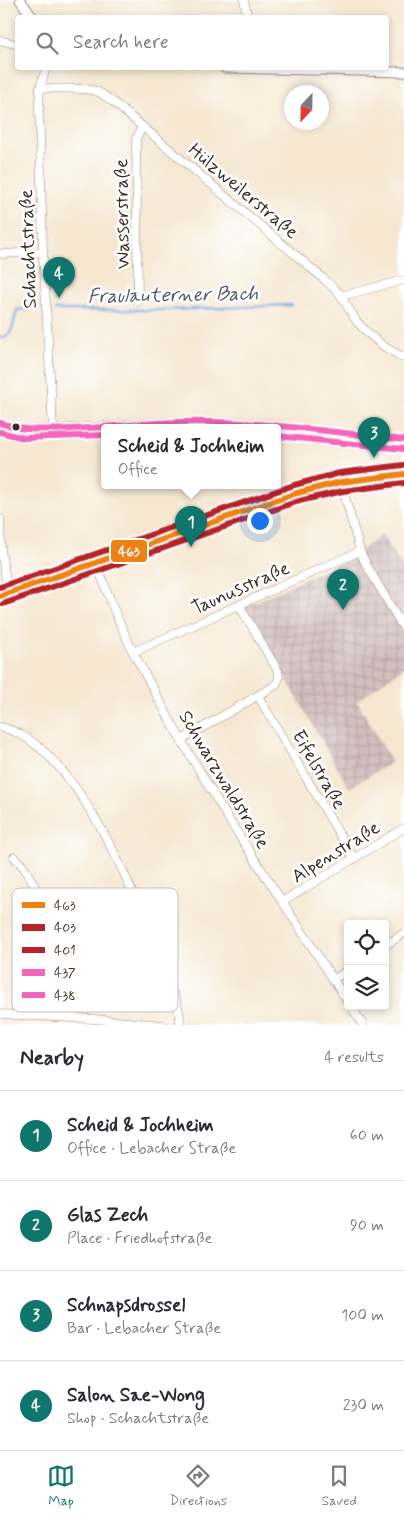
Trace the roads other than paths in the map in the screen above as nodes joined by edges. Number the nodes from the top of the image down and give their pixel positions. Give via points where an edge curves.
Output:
1 (20, 0) edge
2 (244, 0) edge
3 (31, 15) edge
4 (247, 15) edge
5 (0, 40) edge
6 (15, 44) edge
7 (45, 70) edge
8 (328, 70) edge
9 (404, 72) edge
10 (40, 88) junction
11 (142, 127) junction
12 (43, 252) junction
13 (0, 254) edge
14 (404, 280) edge
15 (341, 296) junction
16 (138, 302) dead end
17 (404, 358) edge
18 (0, 423) edge
19 (144, 424) edge
20 (237, 424) edge
21 (101, 426) edge
22 (281, 427) edge
23 (53, 429) junction
24 (404, 440) edge
25 (404, 474) edge
26 (341, 482) junction
27 (0, 520) edge
28 (360, 551) junction
29 (96, 562) junction
30 (4, 595) edge
31 (239, 605) junction
32 (404, 629) edge
33 (133, 652) junction
34 (258, 696) junction
35 (0, 727) edge
36 (181, 740) junction
37 (404, 828) edge
38 (14, 856) dead end
39 (354, 859) junction
40 (35, 888) edge
41 (131, 888) edge
42 (282, 902) junction
43 (404, 933) edge
44 (389, 943) edge
45 (344, 973) edge
46 (333, 980) junction
47 (344, 996) edge
48 (178, 1007) edge
49 (354, 1010) edge
50 (0, 1014) edge
51 (162, 1025) edge
52 (180, 1025) edge
53 (363, 1025) edge

1 - 3 street
2 - 4 street
5 - 6 street
7 - 10 street, Schachtstraße
8 - 9 street
10 - 11 street, Hülzweilerstraße via 97,92
10 - 12 street, Schachtstraße
11 - 15 street, Hülzweilerstraße via 324,278
11 - 16 street, Wasserstraße via 136,139
12 - 13 street
12 - 23 street, Schachtstraße
14 - 15 street
15 - 17 street, Hülzweilerstraße via 369,334
18 - 23 street via 24,429
19 - 20 street
21 - 23 street
22 - 24 street
25 - 26 main road
26 - 28 street
26 - 29 main road via 297,493
27 - 30 street
28 - 31 street, Taunusstraße
28 - 32 street
29 - 30 main road
29 - 33 street, Schwarzwaldstraße
31 - 33 street, Taunusstraße
31 - 34 street via 278,671 276,685
33 - 36 street, Schwarzwaldstraße
34 - 36 street
34 - 39 street, Eifelstraße
35 - 41 street via 37,745 56,764 108,841
36 - 42 street, Schwarzwaldstraße
37 - 39 street, Alpenstraße
38 - 40 street via 27,871
39 - 42 street, Alpenstraße
42 - 46 street, Schwarzwaldstraße
43 - 44 street
45 - 46 street
46 - 47 street, Schwarzwaldstraße
48 - 52 street
49 - 53 street
50 - 51 street

